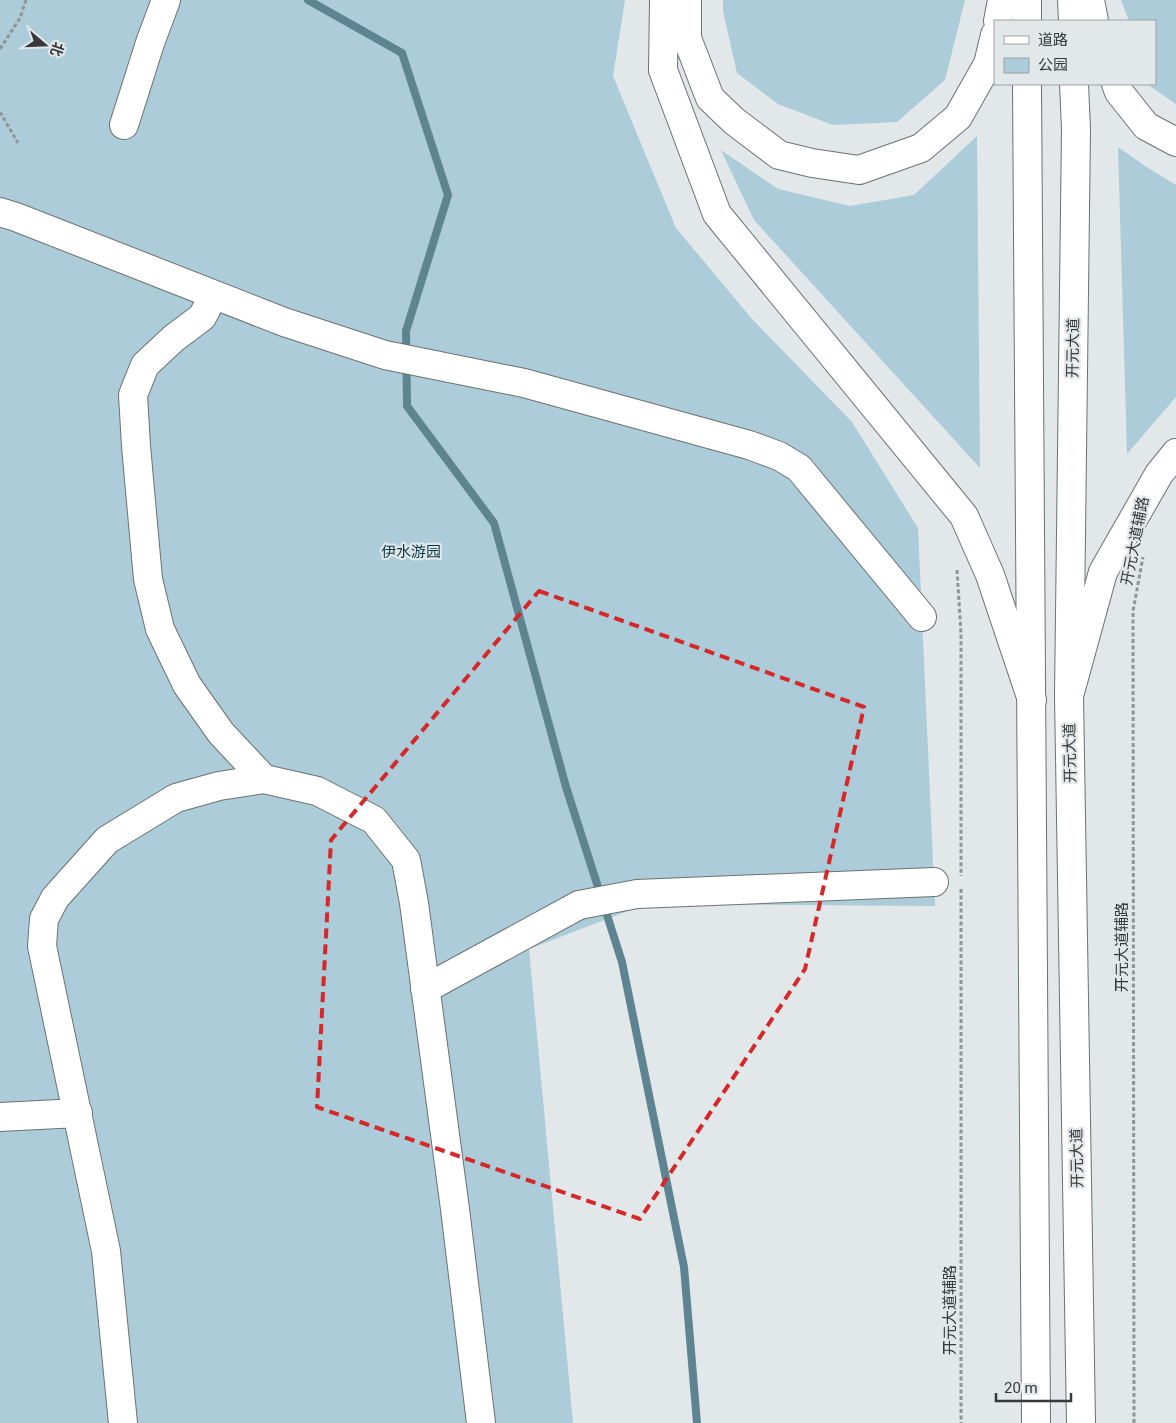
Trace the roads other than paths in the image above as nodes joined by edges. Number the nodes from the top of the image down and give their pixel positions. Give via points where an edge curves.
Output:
1 (166, 0) edge
2 (664, 0) edge
3 (687, 0) edge
4 (1002, 0) edge
5 (1027, 0) edge
6 (1072, 0) edge
7 (1090, 0) edge
8 (998, 20) edge
9 (1027, 20) edge
10 (1073, 20) edge
11 (1094, 20) edge
12 (994, 39) edge
13 (1027, 85) edge
14 (1074, 85) edge
15 (1116, 85) edge
16 (124, 124) dead end
17 (1176, 142) edge
18 (0, 212) edge
19 (214, 295) junction
20 (1176, 453) edge
21 (922, 617) dead end
22 (1069, 696) junction
23 (1032, 700) junction
24 (264, 779) junction
25 (934, 882) dead end
26 (426, 989) junction
27 (78, 1113) junction
28 (0, 1117) edge
29 (123, 1423) edge
30 (482, 1423) edge
31 (1036, 1423) edge
32 (1081, 1423) edge

1 - 16 main road
2 - 23 main road via 663,70 717,214 964,516 990,575
3 - 12 main road via 687,38 710,98 779,155 859,170 921,148 958,117 988,64
4 - 8 main road
5 - 9 main road
6 - 10 main road
7 - 11 main road
13 - 23 main road
14 - 22 main road, 开元大道
15 - 17 main road via 1146,126
18 - 19 main road
19 - 21 main road via 385,355 524,383 779,456 799,468
19 - 24 main road via 202,316 145,365 133,395 148,579 160,629 187,684 221,733
20 - 22 main road via 1159,474 1103,572
22 - 32 main road, 开元大道
23 - 31 main road
24 - 26 main road via 317,791 374,820 406,860
24 - 27 main road via 219,786 176,798 107,840 55,898 44,919 42,946
25 - 26 main road via 625,895 579,905
26 - 30 main road
27 - 28 main road
27 - 29 main road via 106,1251

